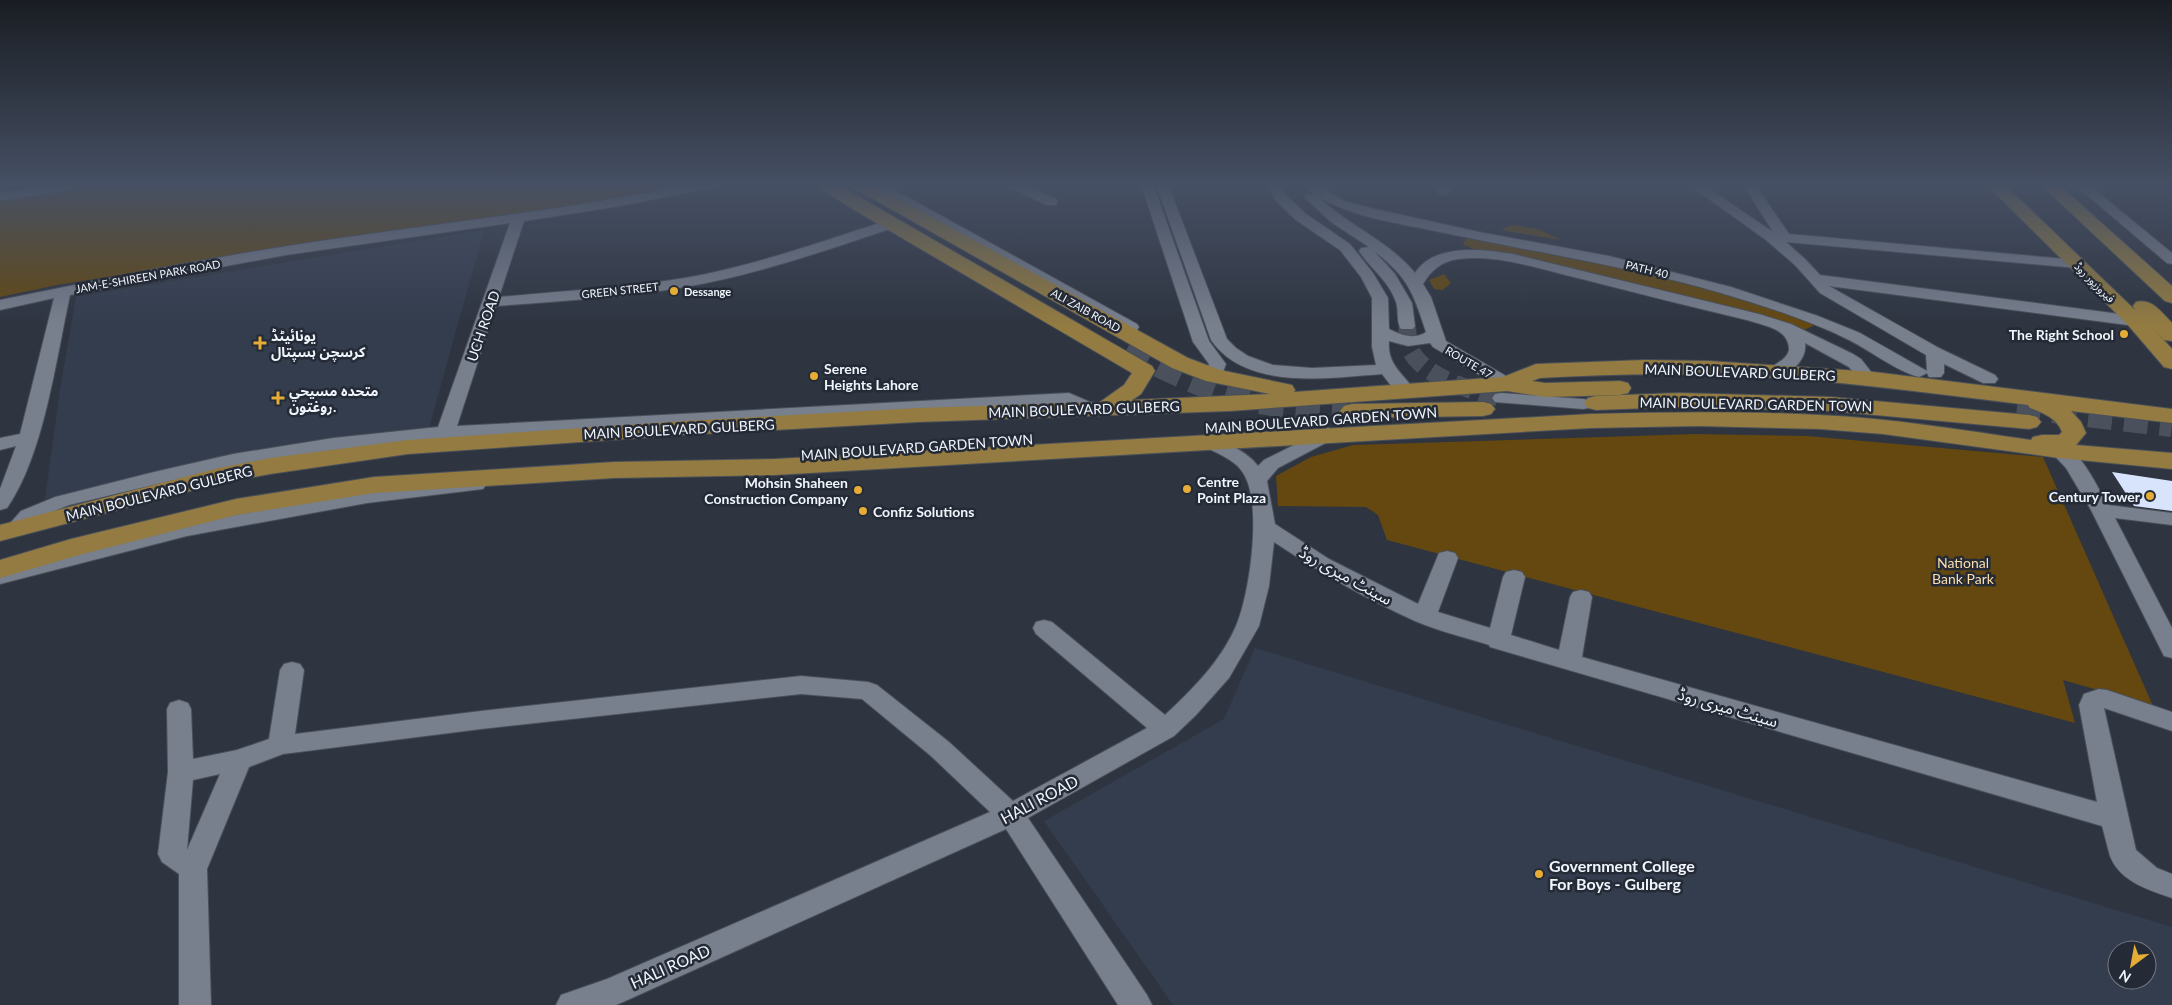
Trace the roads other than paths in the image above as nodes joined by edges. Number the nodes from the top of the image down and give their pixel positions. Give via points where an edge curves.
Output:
1 (427, 231) edge
2 (514, 231) edge
3 (870, 231) edge
4 (903, 231) edge
5 (923, 231) edge
6 (940, 231) edge
7 (959, 231) edge
8 (1163, 231) edge
9 (1179, 231) edge
10 (1321, 231) edge
11 (1338, 231) edge
12 (1356, 231) edge
13 (1455, 231) edge
14 (1767, 231) edge
15 (1774, 231) edge
16 (2043, 231) edge
17 (2059, 231) edge
18 (2103, 231) edge
19 (2112, 231) edge
20 (2137, 231) edge
21 (1478, 236) junction
22 (1777, 237) junction
23 (1484, 253) junction
24 (2172, 260) edge
25 (2077, 264) junction
26 (2172, 279) edge
27 (1416, 283) junction
28 (1820, 285) junction
29 (63, 291) junction
30 (2172, 297) edge
31 (491, 302) junction
32 (0, 305) edge
33 (1812, 319) junction
34 (2135, 321) junction
35 (1407, 326) tunnel mouth
36 (1785, 327) junction
37 (1382, 331) junction
38 (1434, 334) junction
39 (1137, 346) junction
40 (2170, 356) edge
41 (1180, 363) junction
42 (1929, 366) junction
43 (1386, 369) junction
44 (1144, 371) junction
45 (1775, 372) junction
46 (1214, 376) junction
47 (1871, 378) junction
48 (1406, 392) junction
49 (1327, 397) junction
50 (1497, 397) junction
51 (2172, 398) edge
52 (2020, 408) junction
53 (1098, 409) junction
54 (1347, 410) tunnel mouth
55 (2172, 416) edge
56 (446, 432) junction
57 (1328, 434) junction
58 (28, 438) junction
59 (1981, 439) junction
60 (1210, 442) junction
61 (0, 444) edge
62 (2059, 451) junction
63 (376, 452) junction
64 (2122, 457) junction
65 (2172, 461) edge
66 (256, 468) junction
67 (2172, 469) edge
68 (614, 470) junction
69 (540, 474) junction
70 (1257, 480) junction
71 (374, 485) junction
72 (0, 504) edge
73 (236, 507) junction
74 (2101, 510) junction
75 (2172, 519) edge
76 (1265, 527) junction
77 (7, 531) edge
78 (1446, 558) dead end
79 (0, 569) edge
80 (0, 578) edge
81 (1514, 578) dead end
82 (1581, 597) dead end
83 (1425, 616) junction
84 (1044, 628) dead end
85 (1498, 641) junction
86 (2172, 650) edge
87 (1569, 662) junction
88 (292, 670) dead end
89 (179, 709) dead end
90 (2172, 722) edge
91 (1165, 729) junction
92 (281, 745) junction
93 (239, 760) junction
94 (181, 772) junction
95 (1010, 816) junction
96 (2114, 818) junction
97 (193, 869) junction
98 (2172, 886) edge
99 (195, 1005) edge
100 (572, 1005) edge
101 (1136, 1005) edge

1 - 29 street, JAM-E-SHIREEN PARK ROAD via 326,244
2 - 31 street, UCH ROAD
3 - 31 street, GREEN STREET via 712,278
4 - 44 main road, ALI ZAIB ROAD
5 - 39 main road
6 - 39 main road, ALI ZAIB ROAD
7 - 39 street via 1142,333
8 - 46 street via 1201,342 1218,364
9 - 43 street via 1219,340 1242,361 1275,370 1311,373
10 - 37 street via 1345,247 1368,276 1380,298
11 - 35 street via 1376,260 1390,277 1404,303
12 - 27 street, ROUTE 47 via 1387,252
13 - 21 street, PATH 40
14 - 22 street
15 - 22 street
16 - 25 main road, فیروزپور روڈ
17 - 40 main road
18 - 30 main road
19 - 26 main road
20 - 24 street
21 - 23 street via 1463,243
21 - 33 street, PATH 40 via 1645,268 1726,290
22 - 25 street
22 - 28 street
23 - 27 street, PATH 40 via 1440,260 1419,274
23 - 36 street, PATH 40 via 1685,299
25 - 34 main road, فیروزپور روڈ
27 - 38 street, ROUTE 47
28 - 33 street via 1823,308
28 - 34 street
28 - 42 street
29 - 32 street, JAM-E-SHIREEN PARK ROAD
29 - 58 street
31 - 56 street, UCH ROAD
33 - 36 street via 1812,328
33 - 42 street, PATH 40
34 - 40 main road, فیروزپور روڈ
36 - 45 street via 1796,340 1796,357 1785,368
36 - 47 street, PATH 40 via 1847,358
37 - 38 street via 1411,342 1428,339
37 - 43 street via 1380,347
38 - 50 street, ROUTE 47 via 1439,344
39 - 41 main road, ALI ZAIB ROAD
41 - 44 main road, ALI ZAIB ROAD via 1180,373 1172,375
41 - 46 main road, ALI ZAIB ROAD
42 - 47 main road via 1876,369
42 - 51 main road via 1989,380
43 - 48 street
44 - 53 main road via 1134,389
45 - 47 main road, MAIN BOULEVARD GULBERG
45 - 50 main road, MAIN BOULEVARD GULBERG via 1709,368 1536,371
46 - 49 main road, ALI ZAIB ROAD
47 - 52 main road, MAIN BOULEVARD GULBERG
48 - 49 main road, MAIN BOULEVARD GULBERG
48 - 50 main road, MAIN BOULEVARD GULBERG
49 - 53 main road, MAIN BOULEVARD GULBERG
50 - 52 main road, MAIN BOULEVARD GARDEN TOWN via 1583,404 1678,400 1898,408
50 - 52 main road, MAIN BOULEVARD GARDEN TOWN via 1546,390 1655,387 1895,394
50 - 54 main road
50 - 68 main road, MAIN BOULEVARD GARDEN TOWN
52 - 55 main road, MAIN BOULEVARD GULBERG
52 - 59 main road via 2054,409 2066,417 2074,433 2066,442
53 - 56 street via 1069,398
53 - 63 main road, MAIN BOULEVARD GULBERG via 684,428 454,443
56 - 77 street via 333,444 233,460 162,476 38,509
57 - 59 main road via 1698,419 1820,422
57 - 60 main road
57 - 70 street via 1271,464
58 - 61 street
58 - 72 street via 16,478
59 - 62 main road
60 - 68 main road via 775,467
60 - 70 street via 1248,465
62 - 64 main road
62 - 74 street via 2074,465
63 - 66 main road, MAIN BOULEVARD GULBERG
63 - 71 main road via 350,460 334,472 338,483
64 - 65 main road
64 - 67 main road
66 - 73 main road via 272,472 274,482 264,493
66 - 77 main road, MAIN BOULEVARD GULBERG
68 - 69 main road
69 - 71 main road
69 - 80 street via 483,485 367,497 187,530
70 - 76 street, HALI ROAD
71 - 73 main road
73 - 79 main road
74 - 75 street
74 - 86 street
76 - 83 street, سینٹ میری روڈ via 1321,564
76 - 91 street, HALI ROAD via 1258,586 1248,626 1221,672
78 - 83 street
81 - 85 street
82 - 87 street
83 - 85 street, سینٹ میری روڈ
84 - 91 street
85 - 87 street, سینٹ میری روڈ
87 - 96 street, سینٹ میری روڈ
88 - 92 street
89 - 94 street
90 - 96 street via 2107,699 2093,700 2091,705
91 - 95 street, HALI ROAD
92 - 93 street
92 - 95 street via 801,684 868,691 940,749
93 - 94 street
93 - 97 street
94 - 97 street via 172,854
95 - 100 street, HALI ROAD via 612,992
95 - 101 street
96 - 98 street via 2124,856 2147,877
97 - 99 street

